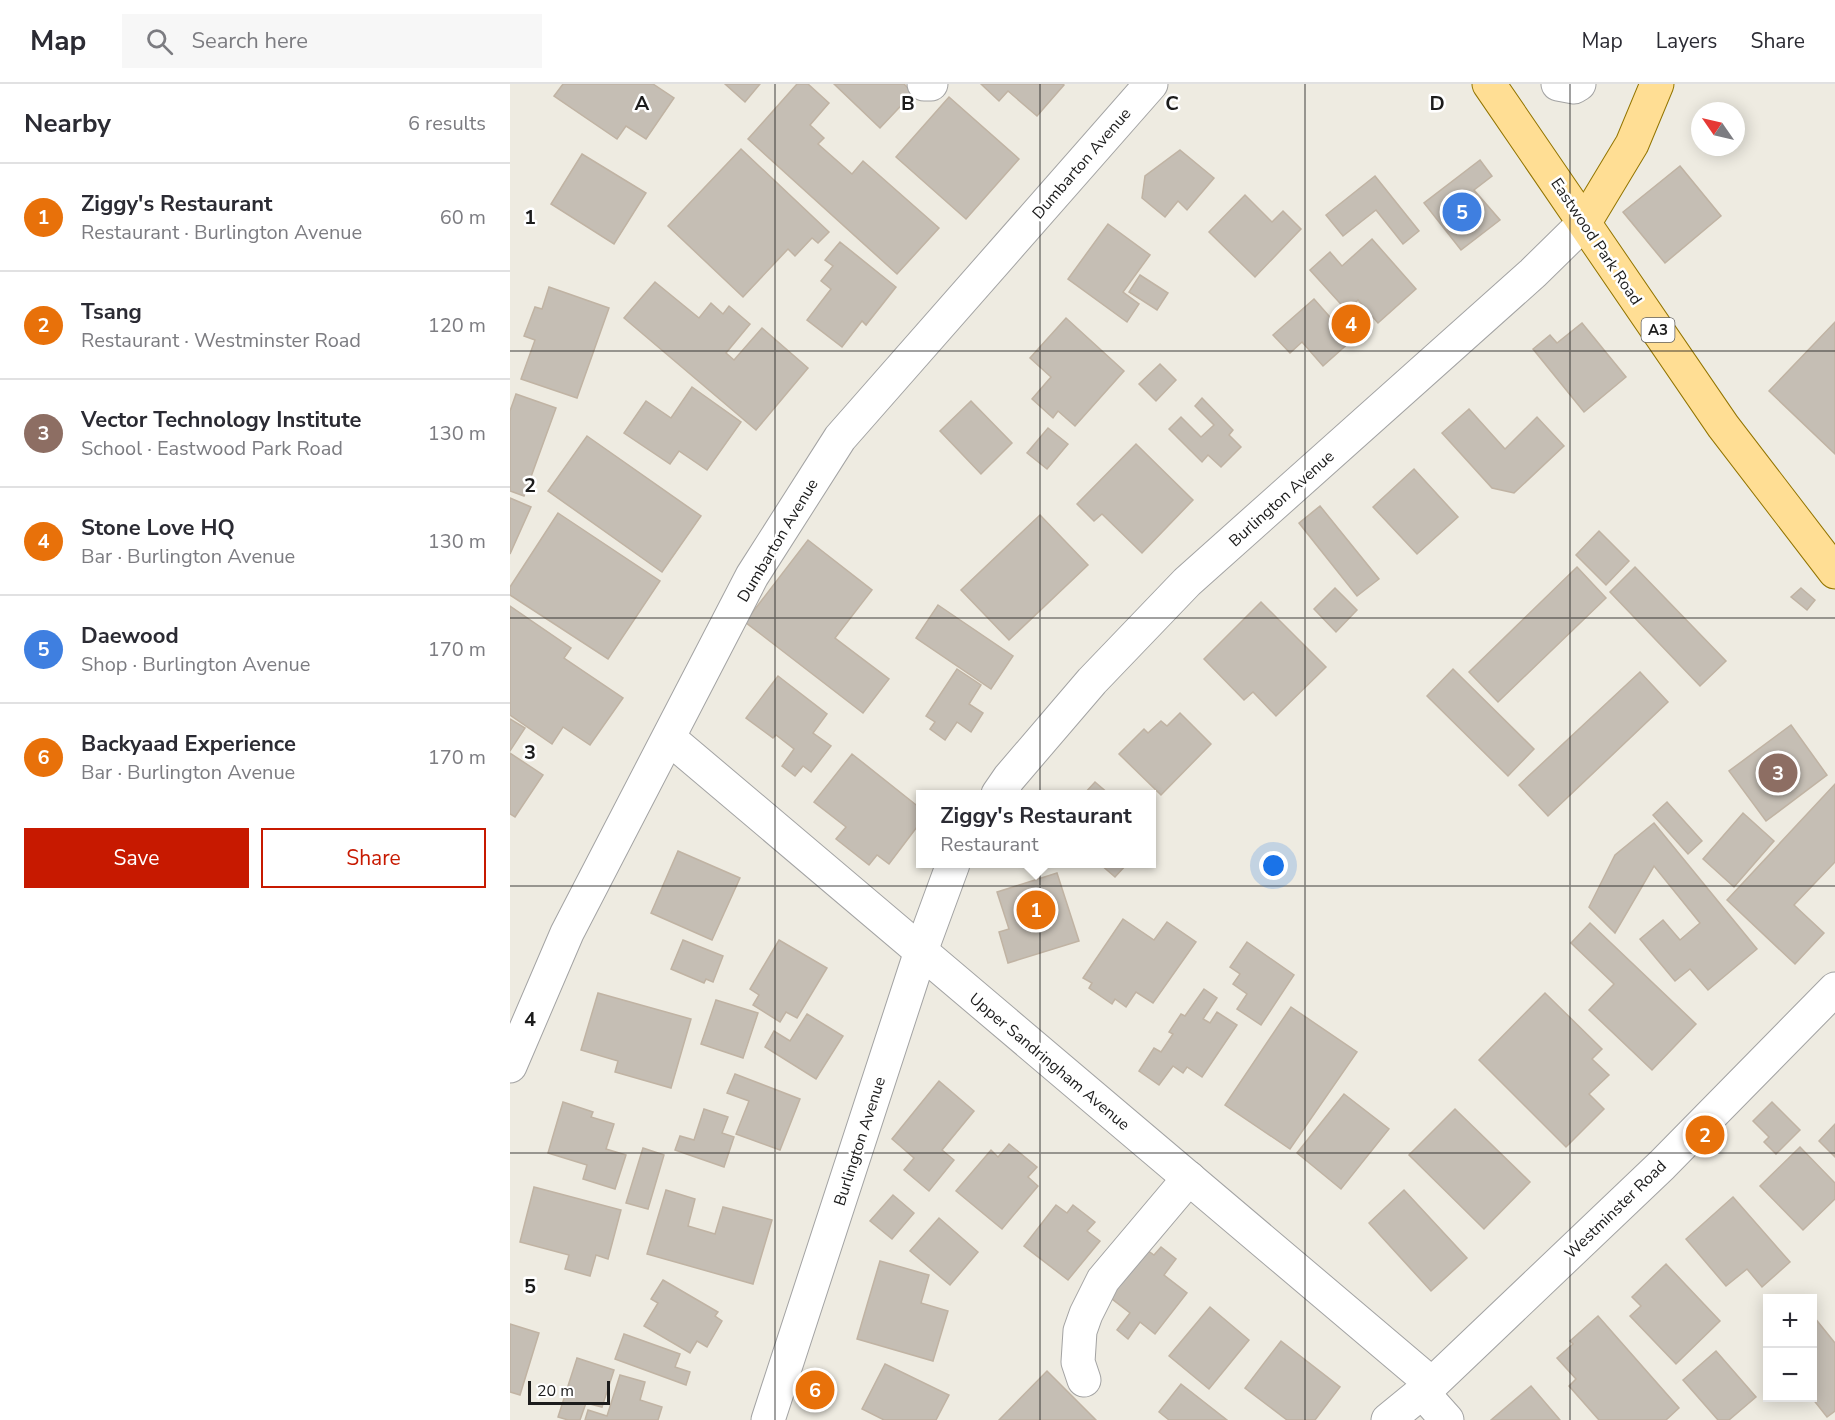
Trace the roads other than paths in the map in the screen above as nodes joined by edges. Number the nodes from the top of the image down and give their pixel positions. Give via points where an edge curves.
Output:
1 (924, 84) edge
2 (931, 84) edge
3 (1151, 84) edge
4 (1489, 84) edge
5 (1558, 84) edge
6 (1579, 84) edge
7 (1657, 84) edge
8 (1585, 222) junction
9 (1835, 572) edge
10 (669, 738) junction
11 (1001, 790) edge
12 (952, 868) edge
13 (921, 951) junction
14 (1835, 989) edge
15 (510, 1066) edge
16 (1189, 1178) junction
17 (1084, 1380) dead end
18 (1427, 1388) junction
19 (768, 1420) edge
20 (1388, 1420) edge
21 (1447, 1420) edge

1 - 2 street
3 - 10 street, Dumbarton Avenue via 840,438 753,576
4 - 8 main road, Eastwood Park Road / A3
5 - 6 street
7 - 8 main road via 1632,144
8 - 9 main road, Eastwood Park Road / A3 via 1723,426
8 - 11 street, Burlington Avenue via 1187,582 1092,681
10 - 13 street, Upper Sandringham Avenue
10 - 15 street, Dumbarton Avenue via 567,933
12 - 13 street, Burlington Avenue
13 - 16 street, Upper Sandringham Avenue
13 - 19 street, Burlington Avenue
14 - 18 street, Westminster Road via 1662,1165
16 - 17 street via 1103,1280 1080,1331 1078,1362
16 - 18 street, Upper Sandringham Avenue
18 - 20 street, Westminster Road
18 - 21 street, Upper Sandringham Avenue

